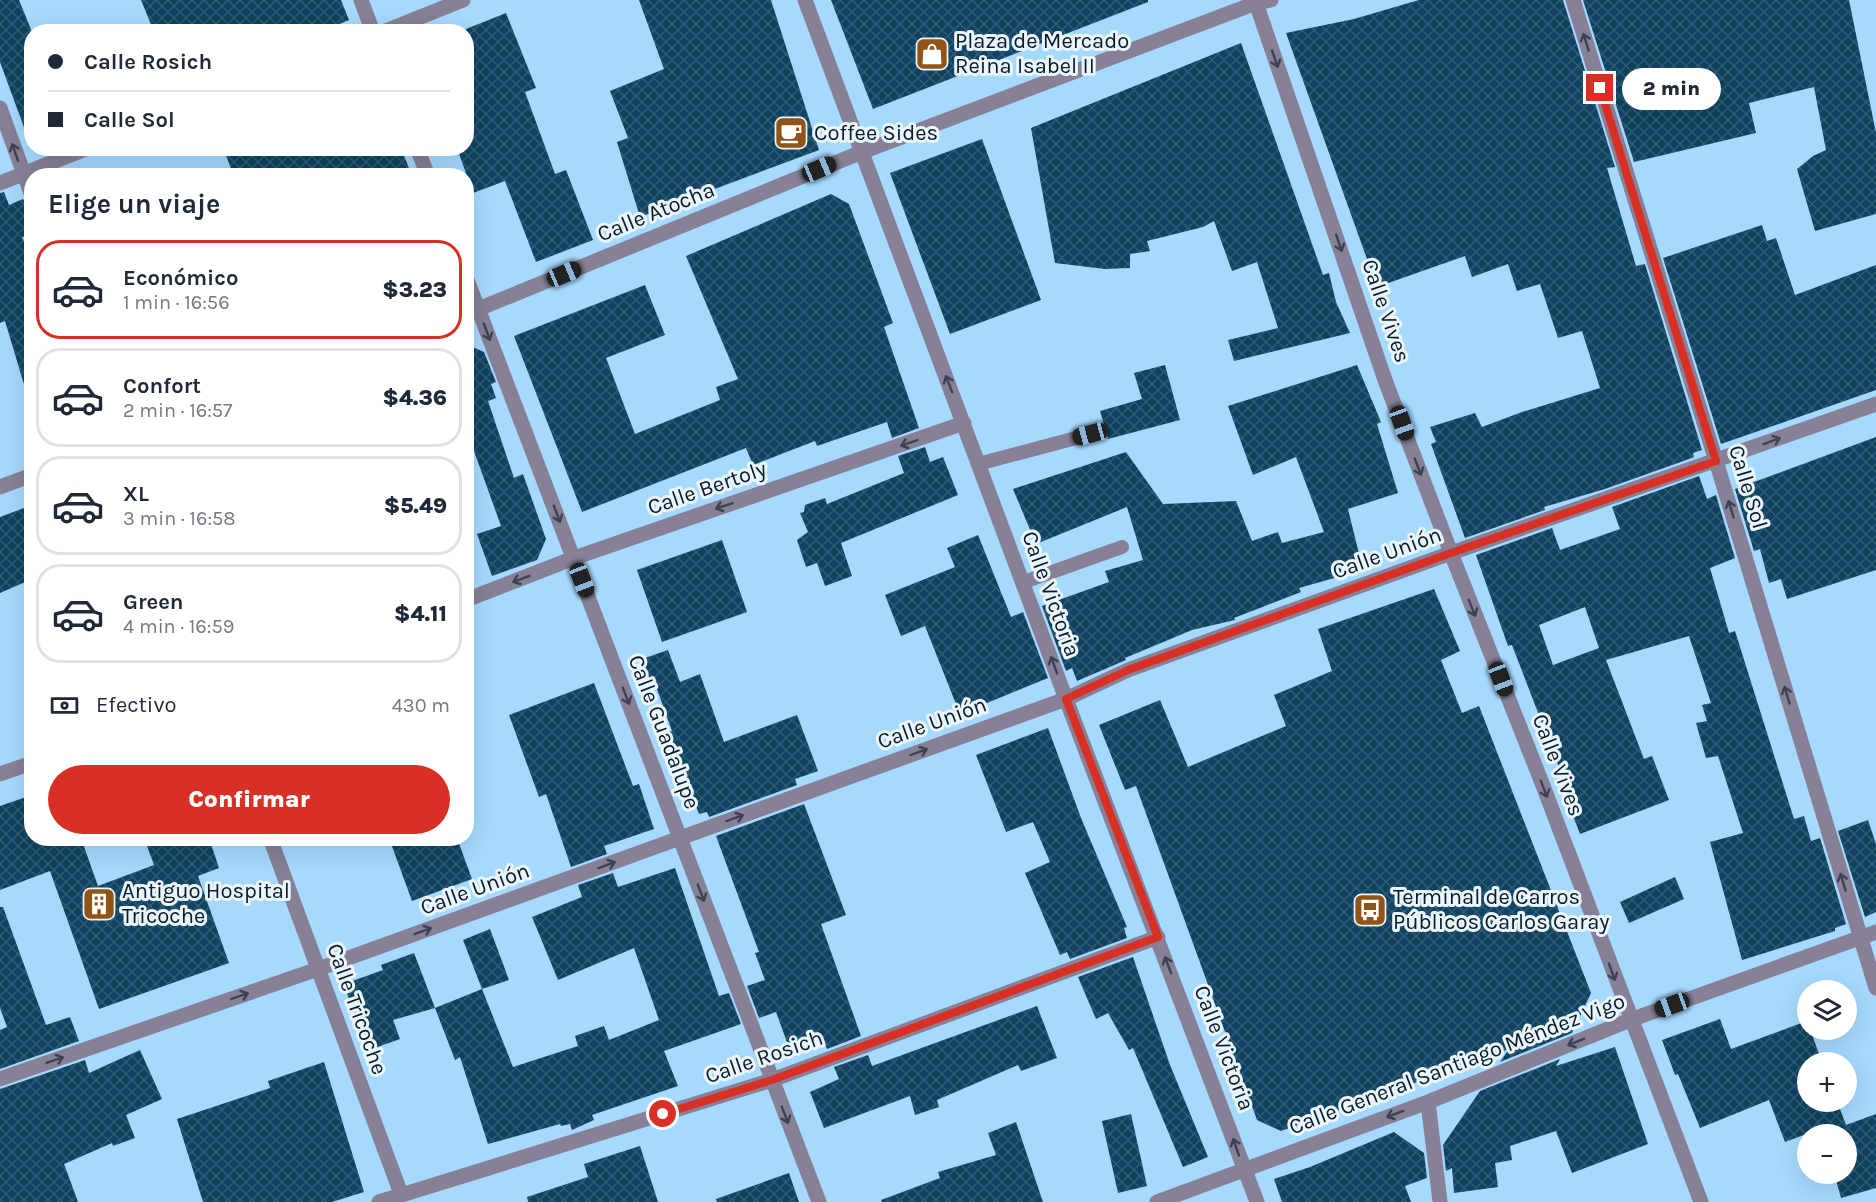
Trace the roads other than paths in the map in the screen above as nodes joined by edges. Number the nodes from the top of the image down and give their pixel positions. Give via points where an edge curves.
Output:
1 (361, 0) edge
2 (463, 0) edge
3 (805, 0) edge
4 (1573, 0) edge
5 (1261, 1) edge
6 (370, 24) edge
7 (403, 24) edge
8 (0, 108) edge
9 (862, 152) junction
10 (68, 156) edge
11 (38, 168) edge
12 (23, 174) joint
13 (0, 183) edge
14 (474, 312) edge
15 (474, 314) edge
16 (1876, 404) edge
17 (964, 423) junction
18 (1090, 434) dead end
19 (1716, 461) junction
20 (978, 464) junction
21 (24, 478) edge
22 (0, 487) edge
23 (1122, 547) dead end
24 (1451, 553) junction
25 (574, 558) junction
26 (1024, 582) junction
27 (474, 597) edge
28 (1066, 699) junction
29 (24, 766) edge
30 (0, 774) edge
31 (680, 838) junction
32 (273, 846) edge
33 (1876, 932) edge
34 (1158, 937) junction
35 (1860, 938) junction
36 (318, 969) junction
37 (1876, 988) edge
38 (1630, 1020) junction
39 (0, 1079) edge
40 (772, 1080) junction
41 (1428, 1102) junction
42 (1244, 1170) junction
43 (401, 1194) junction
44 (379, 1202) edge
45 (819, 1202) edge
46 (1157, 1202) edge
47 (1257, 1202) edge
48 (1440, 1202) edge
49 (1701, 1202) edge

1 - 6 street
2 - 7 street
3 - 9 street, Calle Victoria
19 -> 4 street, Calle Sol
5 - 9 street, Calle Atocha
5 -> 24 street, Calle Vives via 1385,380
12 -> 8 street
9 - 14 street, Calle Atocha
17 -> 9 street, Calle Victoria
10 - 11 street
12 - 13 street
15 -> 25 street, Calle Guadalupe
19 -> 16 street, Calle Unión
17 - 20 street, Calle Victoria
17 -> 25 street, Calle Bertoly
18 - 20 lane
19 - 24 street, Calle Unión
35 -> 19 street, Calle Sol
20 - 26 street, Calle Victoria
21 - 22 street
23 - 26 lane
24 - 28 street, Calle Unión via 1128,670
24 -> 38 street, Calle Vives
25 -> 27 street, Calle Bertoly
25 -> 31 street, Calle Guadalupe
28 -> 26 street, Calle Victoria
31 -> 28 street, Calle Unión
28 - 34 street, Calle Victoria
29 - 30 street
36 -> 31 street, Calle Unión
31 -> 40 street, Calle Guadalupe
32 - 36 street, Calle Tricoche
33 - 35 street, Calle General Santiago Méndez Vigo
34 - 40 street, Calle Rosich
42 -> 34 street, Calle Victoria
35 - 37 street, Calle Sol
35 - 38 street, Calle General Santiago Méndez Vigo
39 -> 36 street, Calle Unión
36 - 43 street, Calle Tricoche
38 -> 41 street, Calle General Santiago Méndez Vigo
38 - 49 street, Calle Vives
40 - 43 street, Calle Rosich
40 -> 45 street, Calle Guadalupe
41 -> 42 street, Calle General Santiago Méndez Vigo
41 - 48 street
42 - 46 street, Calle General Santiago Méndez Vigo
42 - 47 street, Calle Victoria
43 - 44 street, Calle Rosich

